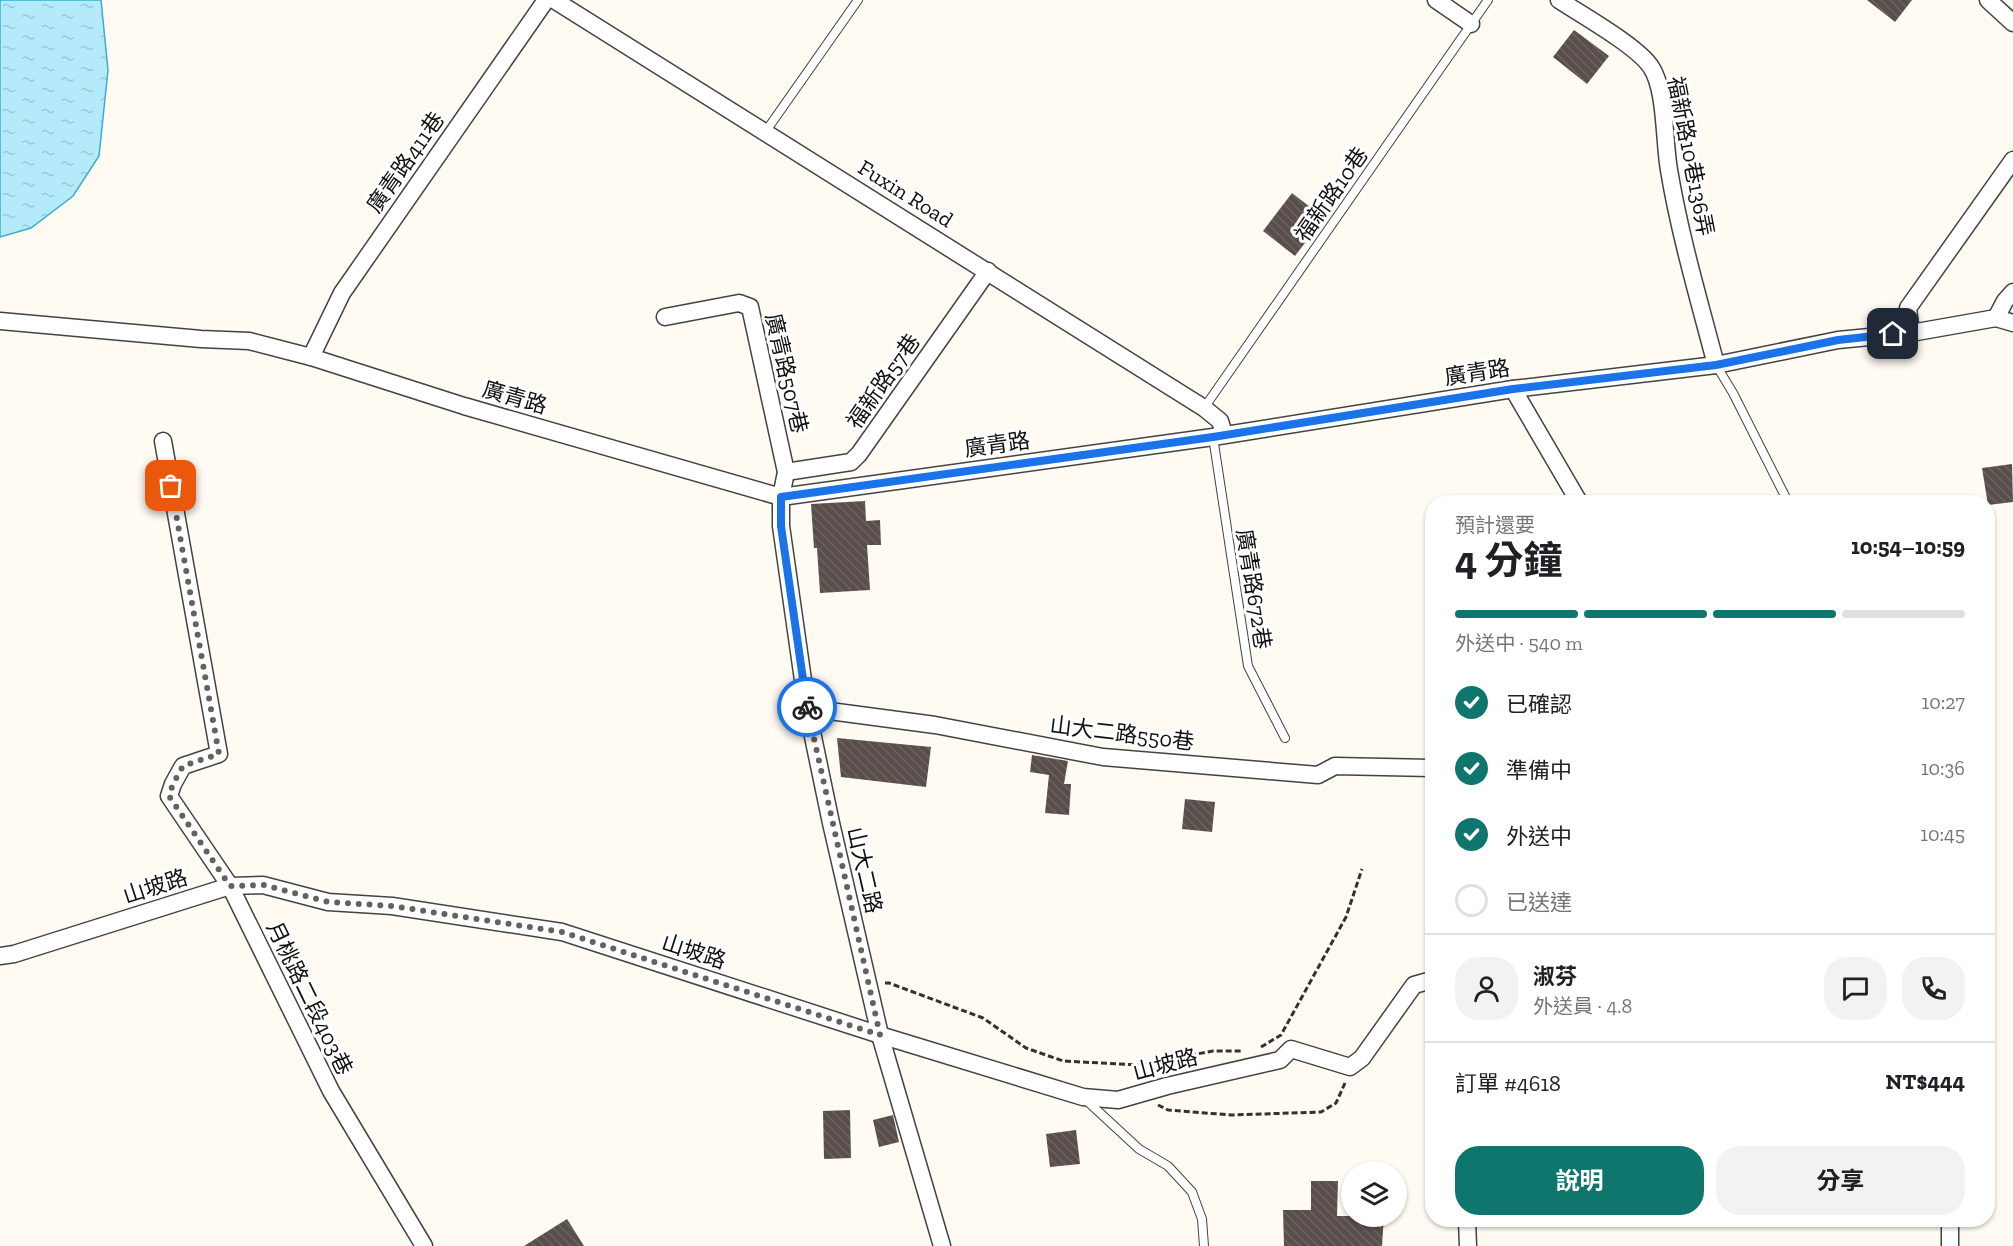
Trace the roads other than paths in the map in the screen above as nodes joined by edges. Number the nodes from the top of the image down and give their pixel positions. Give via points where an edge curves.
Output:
1 (546, 0) edge
2 (554, 0) edge
3 (858, 0) edge
4 (1436, 0) edge
5 (1488, 0) edge
6 (1559, 0) edge
7 (1988, 0) edge
8 (2013, 22) edge
9 (1471, 24) junction
10 (766, 131) junction
11 (2013, 160) edge
12 (988, 272) junction
13 (2013, 292) edge
14 (665, 317) dead end
15 (1996, 318) junction
16 (0, 321) edge
17 (2013, 323) edge
18 (1911, 333) junction
19 (311, 357) junction
20 (1716, 365) junction
21 (1513, 389) junction
22 (1204, 408) junction
23 (1218, 435) junction
24 (163, 441) dead end
25 (786, 472) junction
26 (1575, 495) edge
27 (1784, 495) edge
28 (781, 497) junction
29 (807, 708) junction
30 (1285, 738) dead end
31 (1425, 768) edge
32 (230, 886) junction
33 (0, 956) edge
34 (1425, 982) edge
35 (880, 1035) junction
36 (1083, 1097) junction
37 (1467, 1227) edge
38 (1950, 1227) edge
39 (424, 1246) edge
40 (942, 1246) edge
41 (1204, 1246) edge
42 (1468, 1246) edge
43 (1950, 1246) edge

1 - 19 street, 廣青路411巷 via 342,293
2 - 10 street, Fuxin Road
3 - 10 lane
4 - 9 street
5 - 9 lane, 福新路10巷
6 - 20 street, 福新路10巷136弄 via 1638,53 1651,67 1658,83 1669,170 1685,249
7 - 8 street
9 - 22 lane, 福新路10巷
10 - 12 street, Fuxin Road
11 - 18 street via 1908,308
12 - 22 street, Fuxin Road
12 - 25 street, 福新路57巷 via 851,462
13 - 15 street
14 - 25 street, 廣青路507巷 via 739,303 750,308
15 - 17 street, 廣青路
15 - 18 street, 廣青路
16 - 19 street, 廣青路 via 249,341
18 - 20 street, 廣青路 via 1838,340
19 - 28 street, 廣青路 via 464,406
20 - 21 street, 廣青路
20 - 27 lane
21 - 23 street, 廣青路
21 - 26 street
22 - 23 street, Fuxin Road via 1220,421
23 - 28 street, 廣青路
23 - 30 lane, 廣青路672巷 via 1248,666
24 - 32 street, 月桃路二段403巷 via 219,754 183,766 169,796
25 - 28 street, 廣青路507巷
28 - 29 street, 山大二路 via 781,526
29 - 31 street, 山大二路550巷 via 935,725 1103,757 1318,775 1335,766
29 - 35 street, 山大二路
32 - 33 street, 山坡路
32 - 35 street, 山坡路 via 264,885 328,902 392,906 562,932
32 - 39 street, 月桃路二段403巷 via 331,1091
34 - 36 street, 山坡路 via 1414,985 1356,1062 1291,1049 1281,1060 1253,1059 1118,1100
35 - 36 street, 山坡路
35 - 40 street, 山大二路
36 - 41 lane via 1139,1149 1168,1166 1192,1192 1202,1219
37 - 42 street
38 - 43 street

